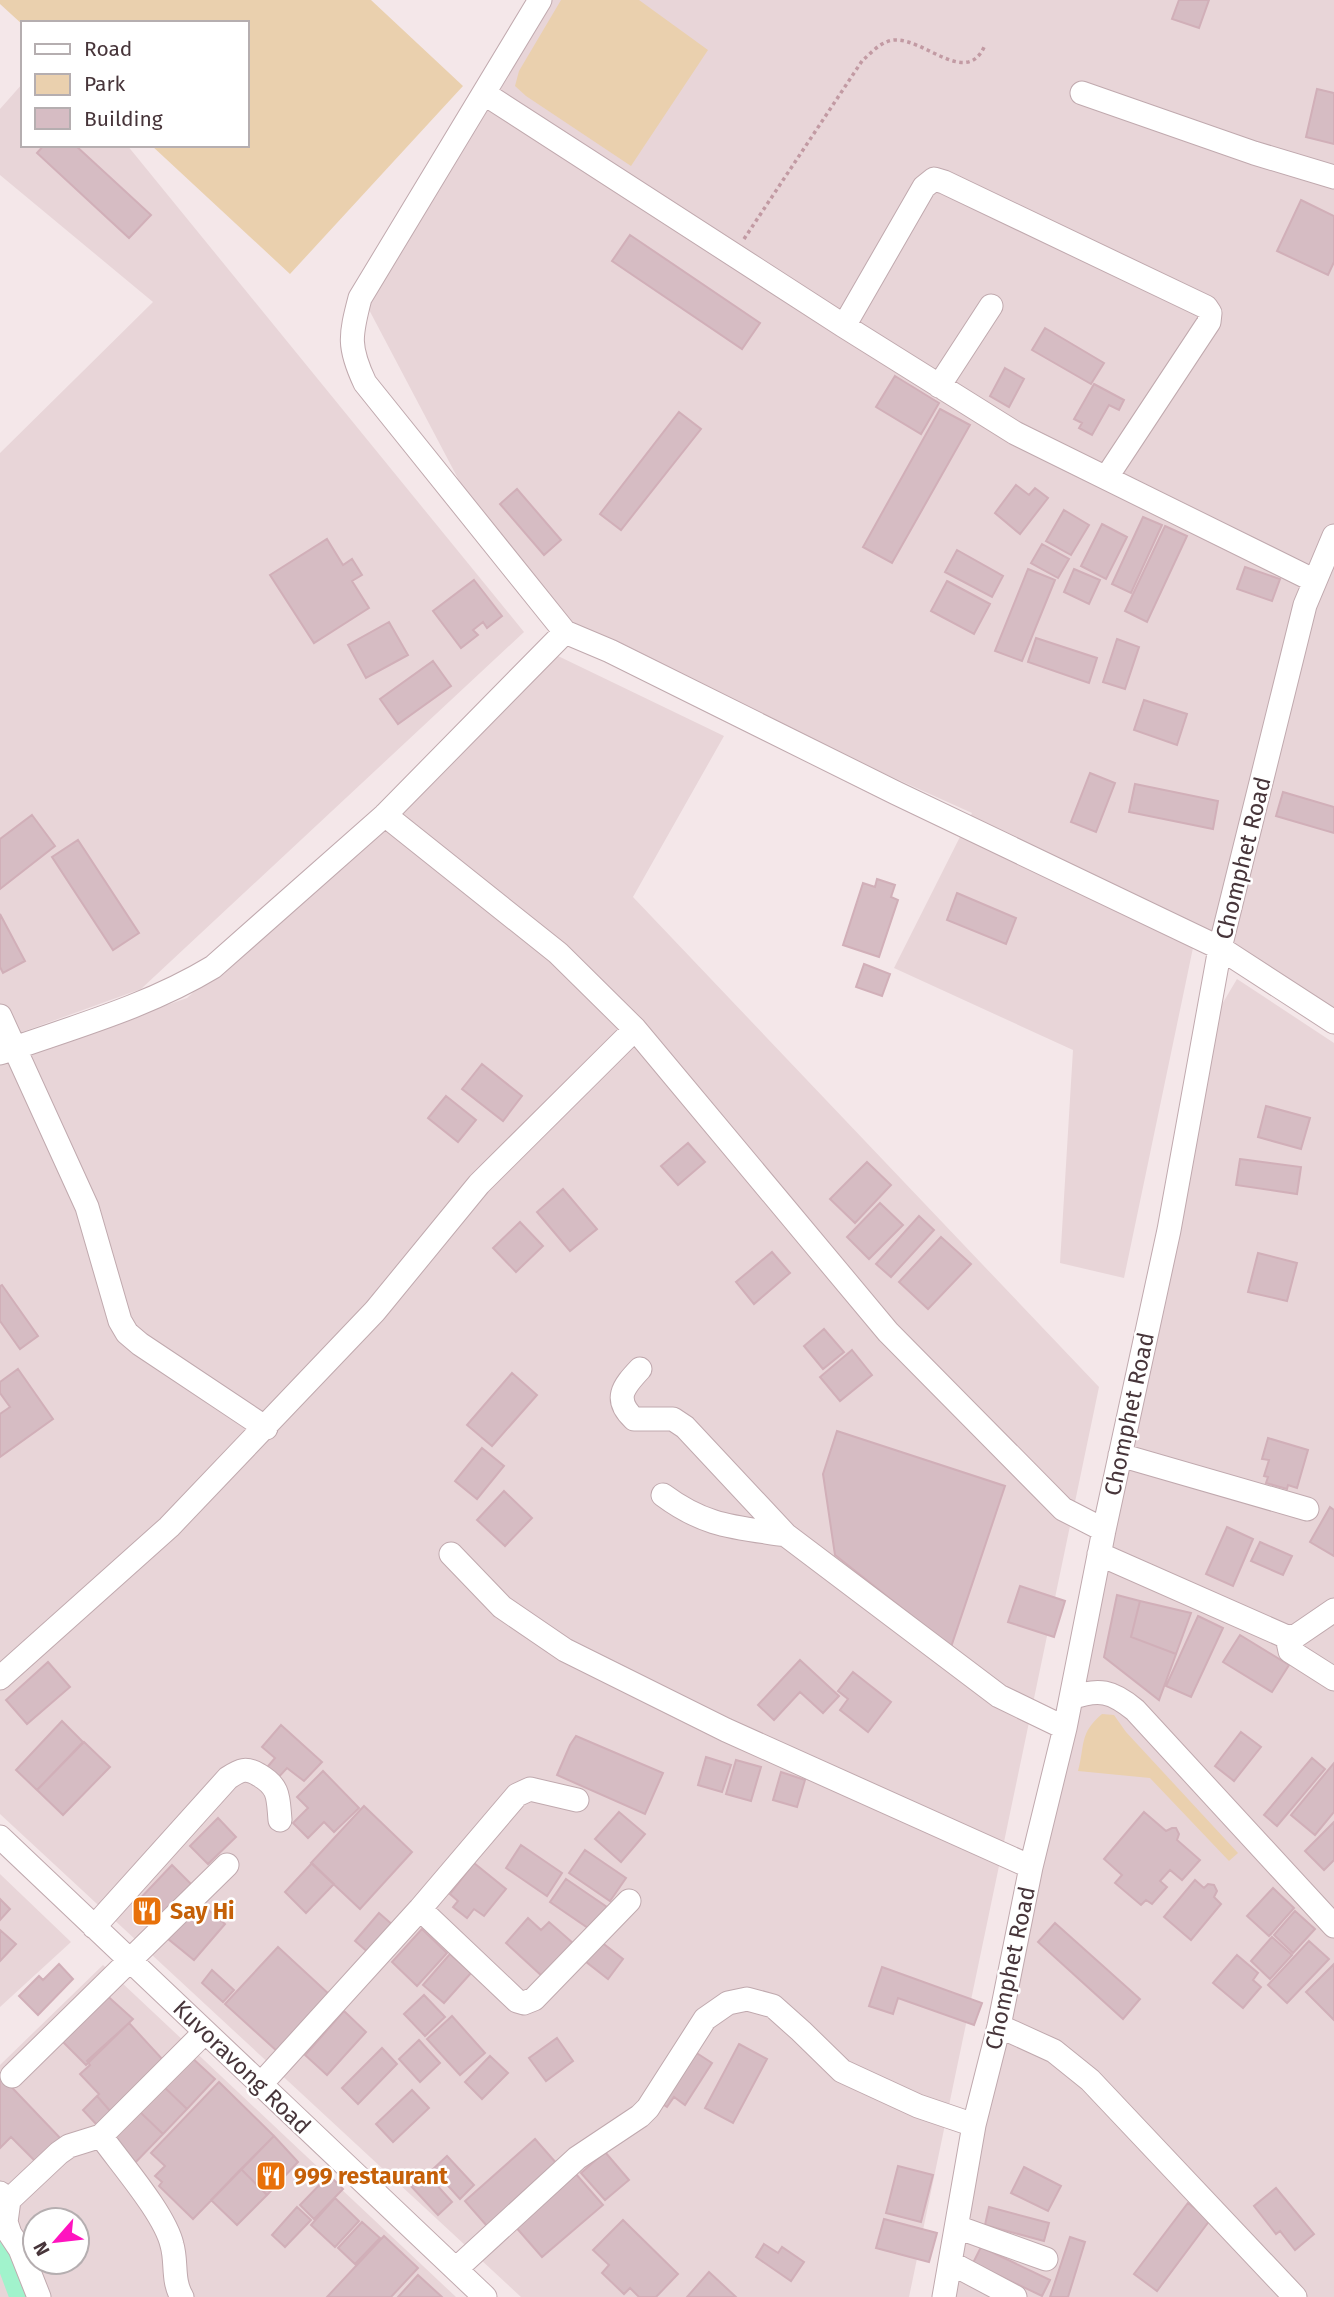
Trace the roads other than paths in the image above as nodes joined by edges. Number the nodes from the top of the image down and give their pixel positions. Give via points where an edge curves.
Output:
1 (540, 0) edge
2 (1082, 93) dead end
3 (485, 94) junction
4 (1334, 177) edge
5 (991, 306) dead end
6 (844, 326) junction
7 (939, 386) junction
8 (1105, 478) junction
9 (1334, 536) edge
10 (1315, 581) junction
11 (565, 632) junction
12 (386, 815) junction
13 (1220, 948) junction
14 (0, 1016) edge
15 (1334, 1022) edge
16 (635, 1029) junction
17 (7, 1050) edge
18 (640, 1369) dead end
19 (266, 1428) junction
20 (1120, 1455) junction
21 (663, 1495) dead end
22 (1307, 1509) dead end
23 (1104, 1530) junction
24 (786, 1535) junction
25 (450, 1553) dead end
26 (1099, 1554) junction
27 (1334, 1610) edge
28 (1287, 1637) junction
29 (0, 1678) edge
30 (1334, 1679) edge
31 (1071, 1698) junction
32 (1065, 1728) junction
33 (577, 1800) dead end
34 (280, 1820) dead end
35 (0, 1837) edge
36 (227, 1864) dead end
37 (1031, 1867) junction
38 (629, 1901) dead end
39 (420, 1909) junction
40 (1330, 1914) edge
41 (94, 1927) junction
42 (130, 1960) junction
43 (999, 2026) junction
44 (205, 2032) junction
45 (12, 2076) dead end
46 (261, 2084) junction
47 (974, 2125) junction
48 (101, 2136) junction
49 (4, 2196) edge
50 (957, 2227) junction
51 (1046, 2259) dead end
52 (951, 2263) junction
53 (456, 2269) junction
54 (173, 2294) edge
55 (39, 2297) edge
56 (485, 2297) edge
57 (944, 2297) edge
58 (1014, 2297) edge
59 (1295, 2297) edge

1 - 3 street
2 - 4 street
3 - 6 street
3 - 11 street via 360,298 351,332 354,359 365,383
5 - 7 street
6 - 7 street
6 - 8 street via 924,187 934,179 1206,307 1209,322
7 - 8 street via 1015,433
8 - 10 street
9 - 10 street, Chomphet Road
10 - 13 street, Chomphet Road via 1305,605
11 - 12 street
11 - 13 street
12 - 16 street via 558,953
12 - 17 street via 213,967 181,987
13 - 15 street
13 - 20 street, Chomphet Road via 1169,1230
14 - 17 street
16 - 19 street via 479,1184 375,1311
16 - 23 street via 888,1332 1063,1509
17 - 19 street via 87,1207 127,1333
18 - 24 street via 625,1386 621,1402 625,1410 634,1419 673,1419 685,1427
19 - 29 street via 169,1527
20 - 22 street
20 - 23 street, Chomphet Road
21 - 24 street via 684,1511 716,1524
23 - 26 street, Chomphet Road
24 - 32 street via 999,1696
25 - 37 street via 502,1607 565,1650 726,1730
26 - 28 street
26 - 31 street, Chomphet Road
27 - 28 street via 1296,1636
28 - 30 street via 1290,1651
31 - 32 street, Chomphet Road
31 - 40 street via 1088,1692 1121,1698
32 - 37 street, Chomphet Road
33 - 39 street via 530,1789 517,1795
34 - 41 street via 271,1782 250,1769 240,1770
35 - 41 street, Kuvoravong Road
36 - 42 street
37 - 43 street, Chomphet Road
38 - 39 street via 534,1999 524,2003
39 - 46 street
41 - 42 street, Kuvoravong Road
42 - 44 street, Kuvoravong Road
42 - 45 street
43 - 47 street, Chomphet Road
43 - 59 street via 1054,2051 1090,2080
44 - 46 street, Kuvoravong Road
44 - 48 street
46 - 53 street, Kuvoravong Road
47 - 50 street, Chomphet Road
47 - 53 street via 918,2106 842,2071 773,2006 747,1999 728,2003 705,2019 640,2116 577,2158
48 - 49 street via 59,2152
48 - 54 street via 161,2219 172,2244
49 - 55 street via 10,2234
50 - 51 street
50 - 52 street, Chomphet Road
52 - 57 street, Chomphet Road
52 - 58 street
53 - 56 street, Kuvoravong Road

